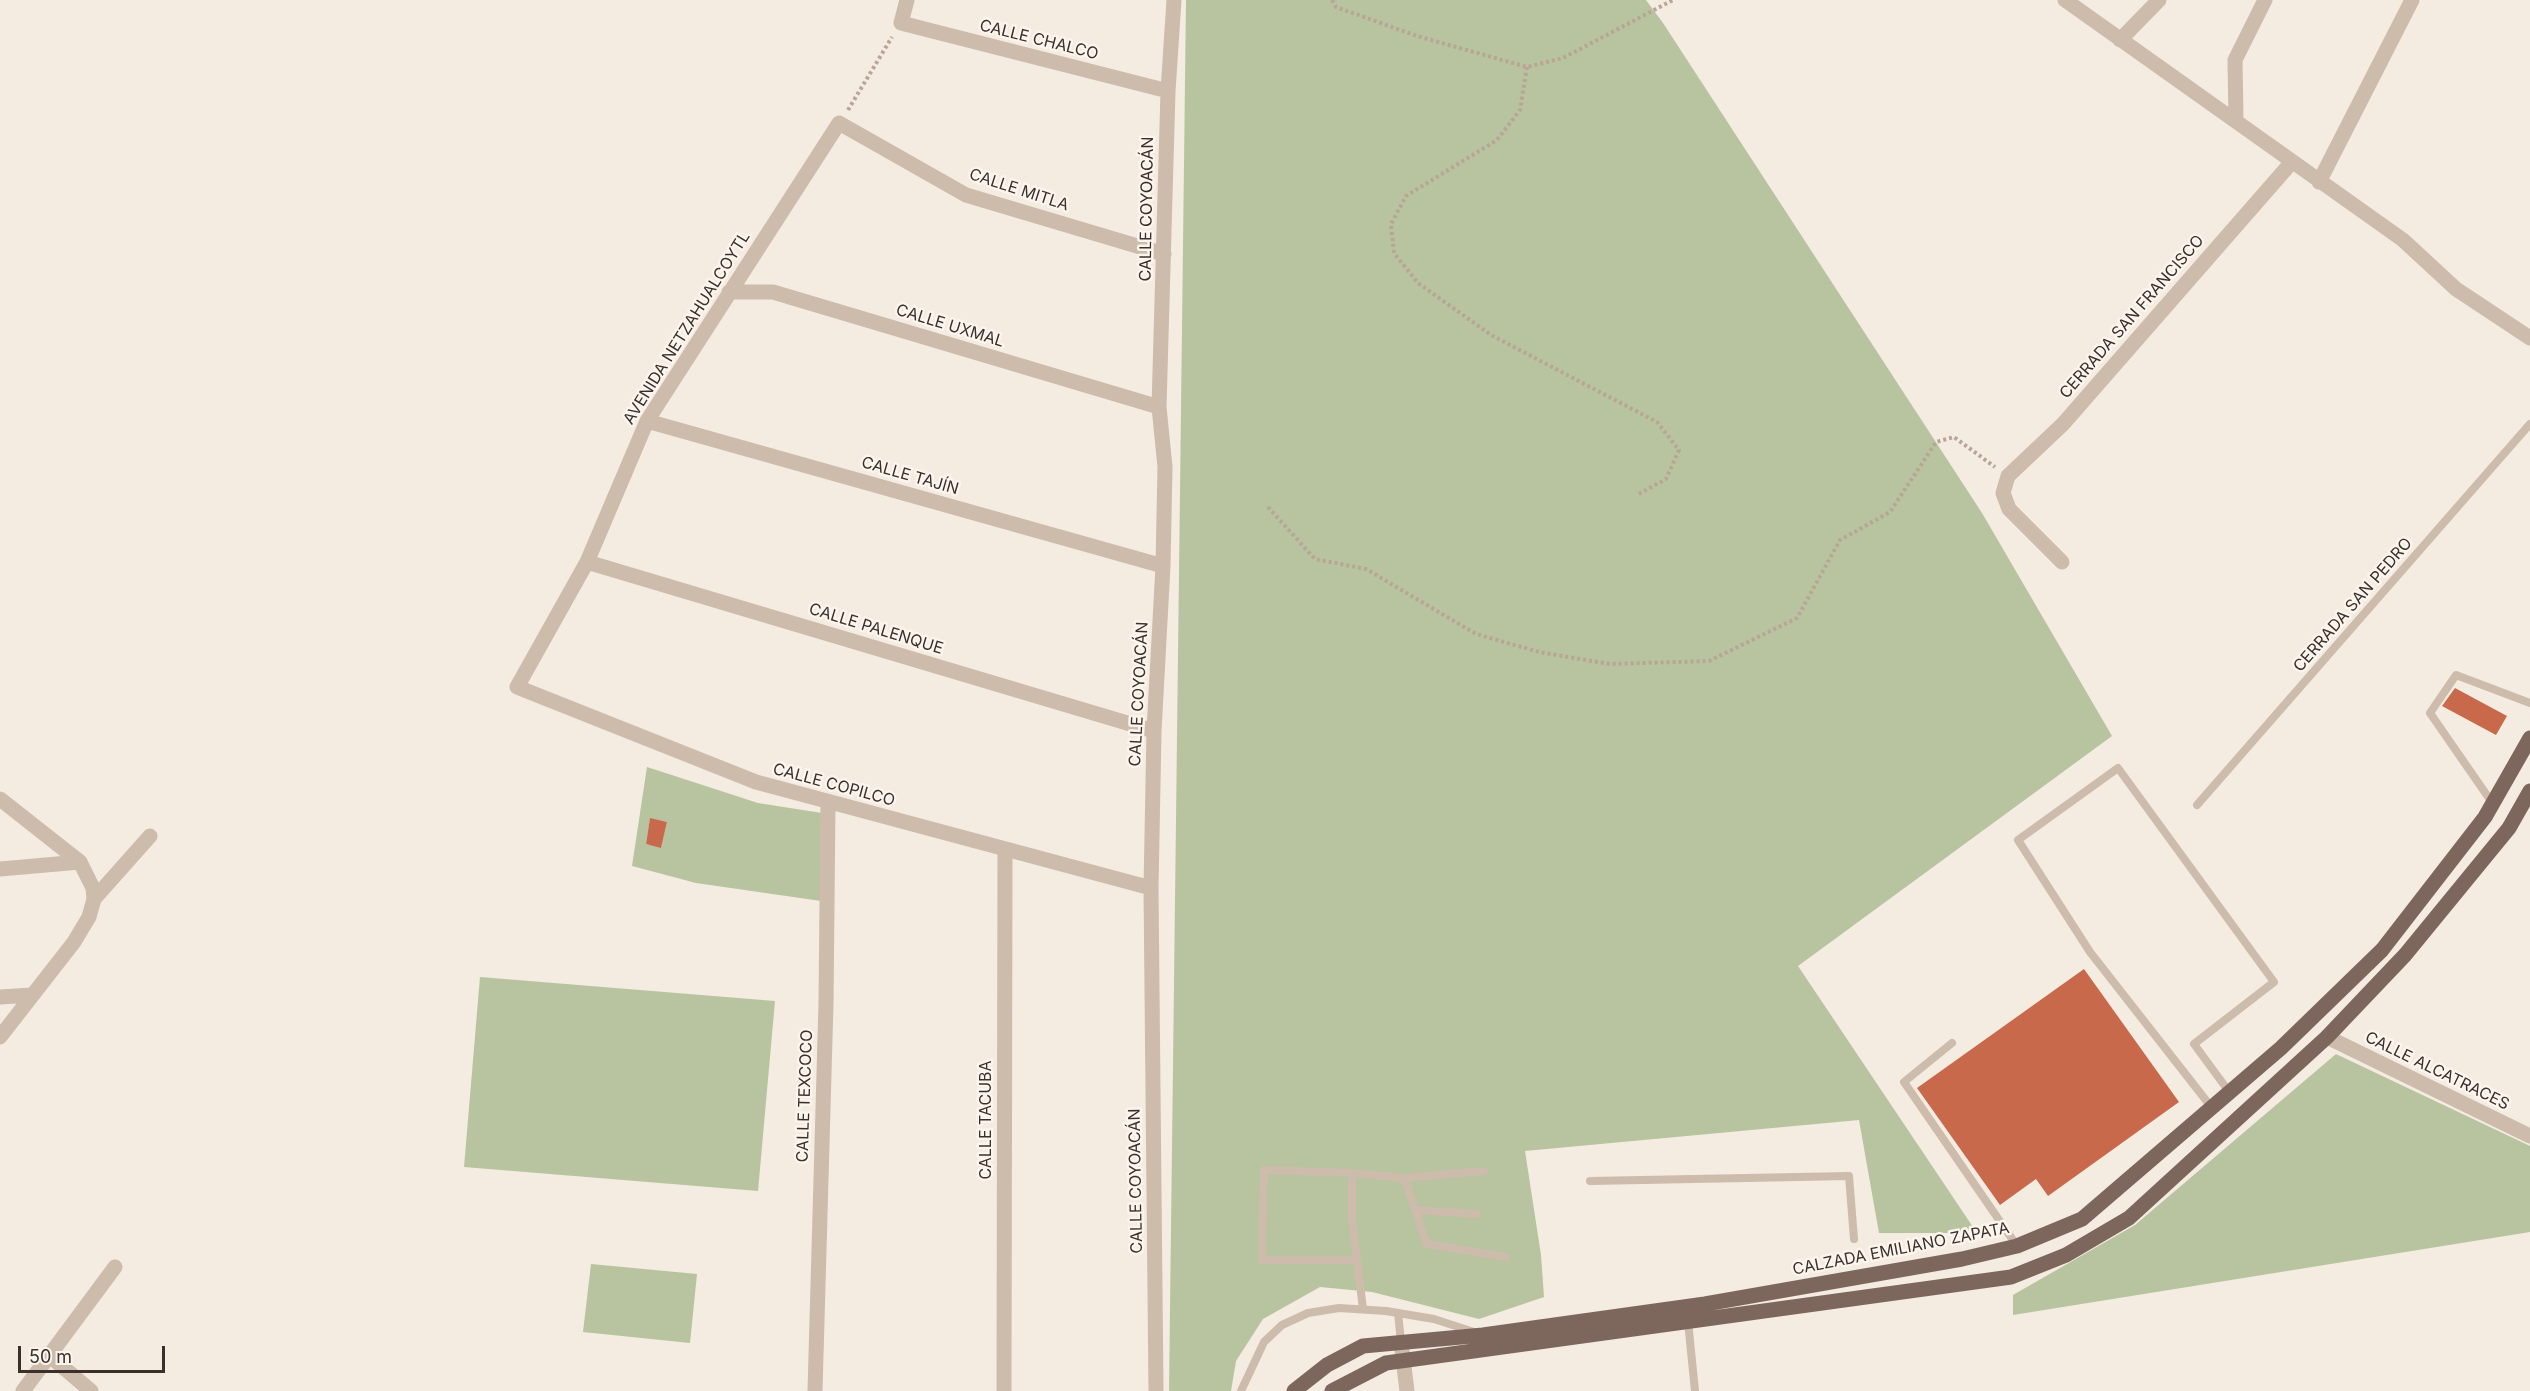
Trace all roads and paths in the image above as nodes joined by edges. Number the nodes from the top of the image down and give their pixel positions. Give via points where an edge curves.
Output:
1 (907, 0) edge
2 (1174, 0) edge
3 (1332, 0) edge
4 (1673, 0) edge
5 (2065, 0) edge
6 (2159, 0) edge
7 (2265, 0) edge
8 (2412, 0) edge
9 (901, 23) junction
10 (2120, 40) junction
11 (1527, 67) junction
12 (1168, 91) junction
13 (2236, 120) junction
14 (839, 123) junction
15 (2291, 163) junction
16 (2319, 182) junction
17 (1164, 254) junction
18 (729, 292) junction
19 (2529, 335) edge
20 (1159, 407) junction
21 (647, 421) junction
22 (2530, 424) edge
23 (2008, 476) junction
24 (1637, 495) dead end
25 (1269, 507) dead end
26 (587, 562) junction
27 (2062, 562) dead end
28 (1163, 566) junction
29 (517, 687) joint
30 (2530, 703) edge
31 (1154, 730) junction
32 (2530, 738) edge
33 (2530, 791) edge
34 (0, 799) edge
35 (828, 803) junction
36 (2493, 804) junction
37 (2197, 805) dead end
38 (150, 836) dead end
39 (1005, 849) junction
40 (80, 862) junction
41 (0, 869) edge
42 (1151, 888) junction
43 (94, 899) junction
44 (32, 995) junction
45 (0, 997) edge
46 (0, 1037) edge
47 (2327, 1037) junction
48 (1952, 1043) dead end
49 (2230, 1093) junction
50 (2212, 1108) junction
51 (2530, 1136) edge
52 (1484, 1171) dead end
53 (1352, 1173) junction
54 (1404, 1178) junction
55 (1590, 1180) dead end
56 (1415, 1210) junction
57 (1477, 1214) dead end
58 (1854, 1239) dead end
59 (2017, 1246) junction
60 (1506, 1257) dead end
61 (1356, 1260) junction
62 (115, 1267) dead end
63 (1363, 1309) junction
64 (1398, 1312) junction
65 (1688, 1321) junction
66 (1483, 1335) junction
67 (1401, 1342) junction
68 (50, 1356) junction
69 (1403, 1361) junction
70 (23, 1391) edge
71 (90, 1391) edge
72 (815, 1391) edge
73 (1004, 1391) edge
74 (1156, 1391) edge
75 (1240, 1391) edge
76 (1294, 1391) edge
77 (1332, 1391) edge
78 (1407, 1391) edge
79 (1695, 1391) edge

1 - 9 street
2 - 12 street, CALLE COYOACÁN
3 - 11 path via 1336,8 1417,36
4 - 11 path via 1563,58
5 - 10 street
6 - 10 street
7 - 13 street via 2235,60
8 - 16 street
9 - 12 street, CALLE CHALCO
9 - 14 path
10 - 13 street
11 - 24 path via 1520,110 1497,140 1406,196 1390,224 1394,253 1418,283 1491,335 1657,422 1679,450 1666,479
12 - 17 street, CALLE COYOACÁN
13 - 15 street
14 - 17 street, CALLE MITLA via 966,195
14 - 18 street, AVENIDA NETZAHUALCOYTL
15 - 16 street
15 - 23 street, CERRADA SAN FRANCISCO via 2063,424
16 - 19 street via 2403,240 2456,289
17 - 20 street, CALLE COYOACÁN
18 - 20 street, CALLE UXMAL via 773,291
18 - 21 street, AVENIDA NETZAHUALCOYTL
20 - 28 street, CALLE COYOACÁN via 1165,467
21 - 26 street, AVENIDA NETZAHUALCOYTL
21 - 28 street, CALLE TAJÍN
22 - 37 lane, CERRADA SAN PEDRO
23 - 25 path via 1954,437 1936,442 1890,512 1840,540 1797,618 1709,661 1610,664 1539,652 1476,634 1366,569 1315,559
23 - 27 street via 2003,493 2009,509
26 - 29 street, AVENIDA NETZAHUALCOYTL
26 - 31 street, CALLE PALENQUE
28 - 31 street, CALLE COYOACÁN
29 - 35 street, CALLE COPILCO via 756,782
30 - 36 lane via 2456,675 2430,713
31 - 42 street, CALLE COYOACÁN
32 - 36 main road, CALZADA EMILIANO ZAPATA
33 - 47 main road via 2509,828 2405,955
34 - 40 street
35 - 39 street, CALLE COPILCO
35 - 72 street, CALLE TEXCOCO
36 - 49 main road, CALZADA EMILIANO ZAPATA via 2382,950
38 - 43 street
39 - 42 street, CALLE COPILCO
39 - 73 street, CALLE TACUBA
40 - 41 street
40 - 43 street
42 - 74 street, CALLE COYOACÁN
43 - 44 street via 74,942
44 - 45 street
44 - 46 street
47 - 51 street, CALLE ALCATRACES
47 - 65 main road via 2129,1218 2066,1255 2012,1276
48 - 59 lane via 1904,1082
49 - 50 main road, CALZADA EMILIANO ZAPATA
49 - 50 lane via 2194,1044 2274,982 2118,768 2018,840 2090,952
50 - 59 main road, CALZADA EMILIANO ZAPATA via 2082,1219
52 - 54 lane
53 - 54 lane
53 - 61 lane
53 - 61 lane via 1264,1170 1262,1260
54 - 56 lane
55 - 58 lane via 1849,1176
56 - 57 lane
56 - 60 lane via 1427,1244
59 - 66 main road, CALZADA EMILIANO ZAPATA via 1716,1302
61 - 63 lane
62 - 68 street
63 - 64 lane
63 - 75 lane via 1323,1309 1282,1325 1263,1342
64 - 66 lane
64 - 67 lane
65 - 69 main road
65 - 79 lane
66 - 67 main road, CALZADA EMILIANO ZAPATA
67 - 69 street
67 - 76 main road, CALZADA EMILIANO ZAPATA via 1363,1346 1327,1365
68 - 70 street
68 - 71 street
69 - 77 main road via 1386,1363
69 - 78 street

